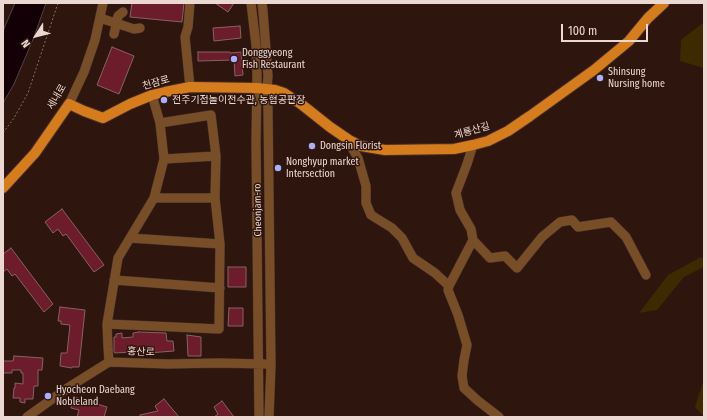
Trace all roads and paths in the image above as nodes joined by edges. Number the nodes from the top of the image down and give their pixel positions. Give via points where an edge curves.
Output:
1 (58, 3) edge
2 (103, 3) edge
3 (190, 3) edge
4 (251, 3) edge
5 (262, 3) edge
6 (664, 3) edge
7 (123, 12) dead end
8 (100, 18) junction
9 (116, 23) junction
10 (140, 28) dead end
11 (114, 34) dead end
12 (190, 87) junction
13 (262, 89) junction
14 (152, 95) junction
15 (69, 104) junction
16 (160, 123) junction
17 (3, 133) edge
18 (349, 140) junction
19 (365, 146) junction
20 (472, 146) junction
21 (216, 156) junction
22 (358, 158) junction
23 (164, 159) junction
24 (3, 188) edge
25 (154, 198) junction
26 (215, 198) junction
27 (130, 238) junction
28 (473, 240) junction
29 (220, 244) junction
30 (646, 275) dead end
31 (114, 280) junction
32 (449, 286) junction
33 (220, 288) junction
34 (107, 324) junction
35 (109, 362) junction
36 (259, 363) junction
37 (271, 365) junction
38 (27, 417) edge
39 (259, 417) edge
40 (269, 417) edge
41 (499, 417) edge

1 - 17 path via 28,93
2 - 8 street, 세내로
3 - 12 street via 185,37
4 - 13 street, Cheonjam-ro
5 - 13 street, Cheonjam-ro via 268,76
6 - 20 main road, 계룡산길 via 629,41 594,70 508,131
7 - 9 street via 118,16
8 - 9 street
8 - 15 street, 세내로 via 84,72
9 - 10 street via 134,29
9 - 11 street
12 - 13 main road, 천잠로
12 - 14 main road, 천잠로
13 - 18 main road, 계룡산길 via 284,93
13 - 36 street, Cheonjam-ro via 256,110
13 - 37 street, Cheonjam-ro via 268,110
14 - 15 main road, 천잠로 via 103,118
14 - 16 street
15 - 24 main road, 세내로 via 35,153
16 - 21 street via 211,115
16 - 23 street
18 - 19 main road, 계룡산길
18 - 22 street
19 - 20 main road, 계룡산길 via 385,150 454,149
19 - 22 street
20 - 28 street via 456,193 460,210 471,229
21 - 23 street
21 - 26 street
22 - 32 street via 366,186 366,203 371,215 392,228 402,238 413,258
23 - 25 street
25 - 26 street
25 - 27 street
26 - 29 street
27 - 29 street
27 - 31 street via 118,258
28 - 30 street via 490,258 505,256 517,268 542,236 560,222 572,220 578,227 611,222 626,237
28 - 32 street
29 - 33 street
31 - 33 street
31 - 34 street
32 - 41 street via 448,290 467,346 462,376 464,388
33 - 34 street via 219,329
34 - 35 street
35 - 36 street, 홍산로
35 - 38 street
36 - 37 street, 홍산로
36 - 39 street, Cheonjam-ro
37 - 40 street, Cheonjam-ro

